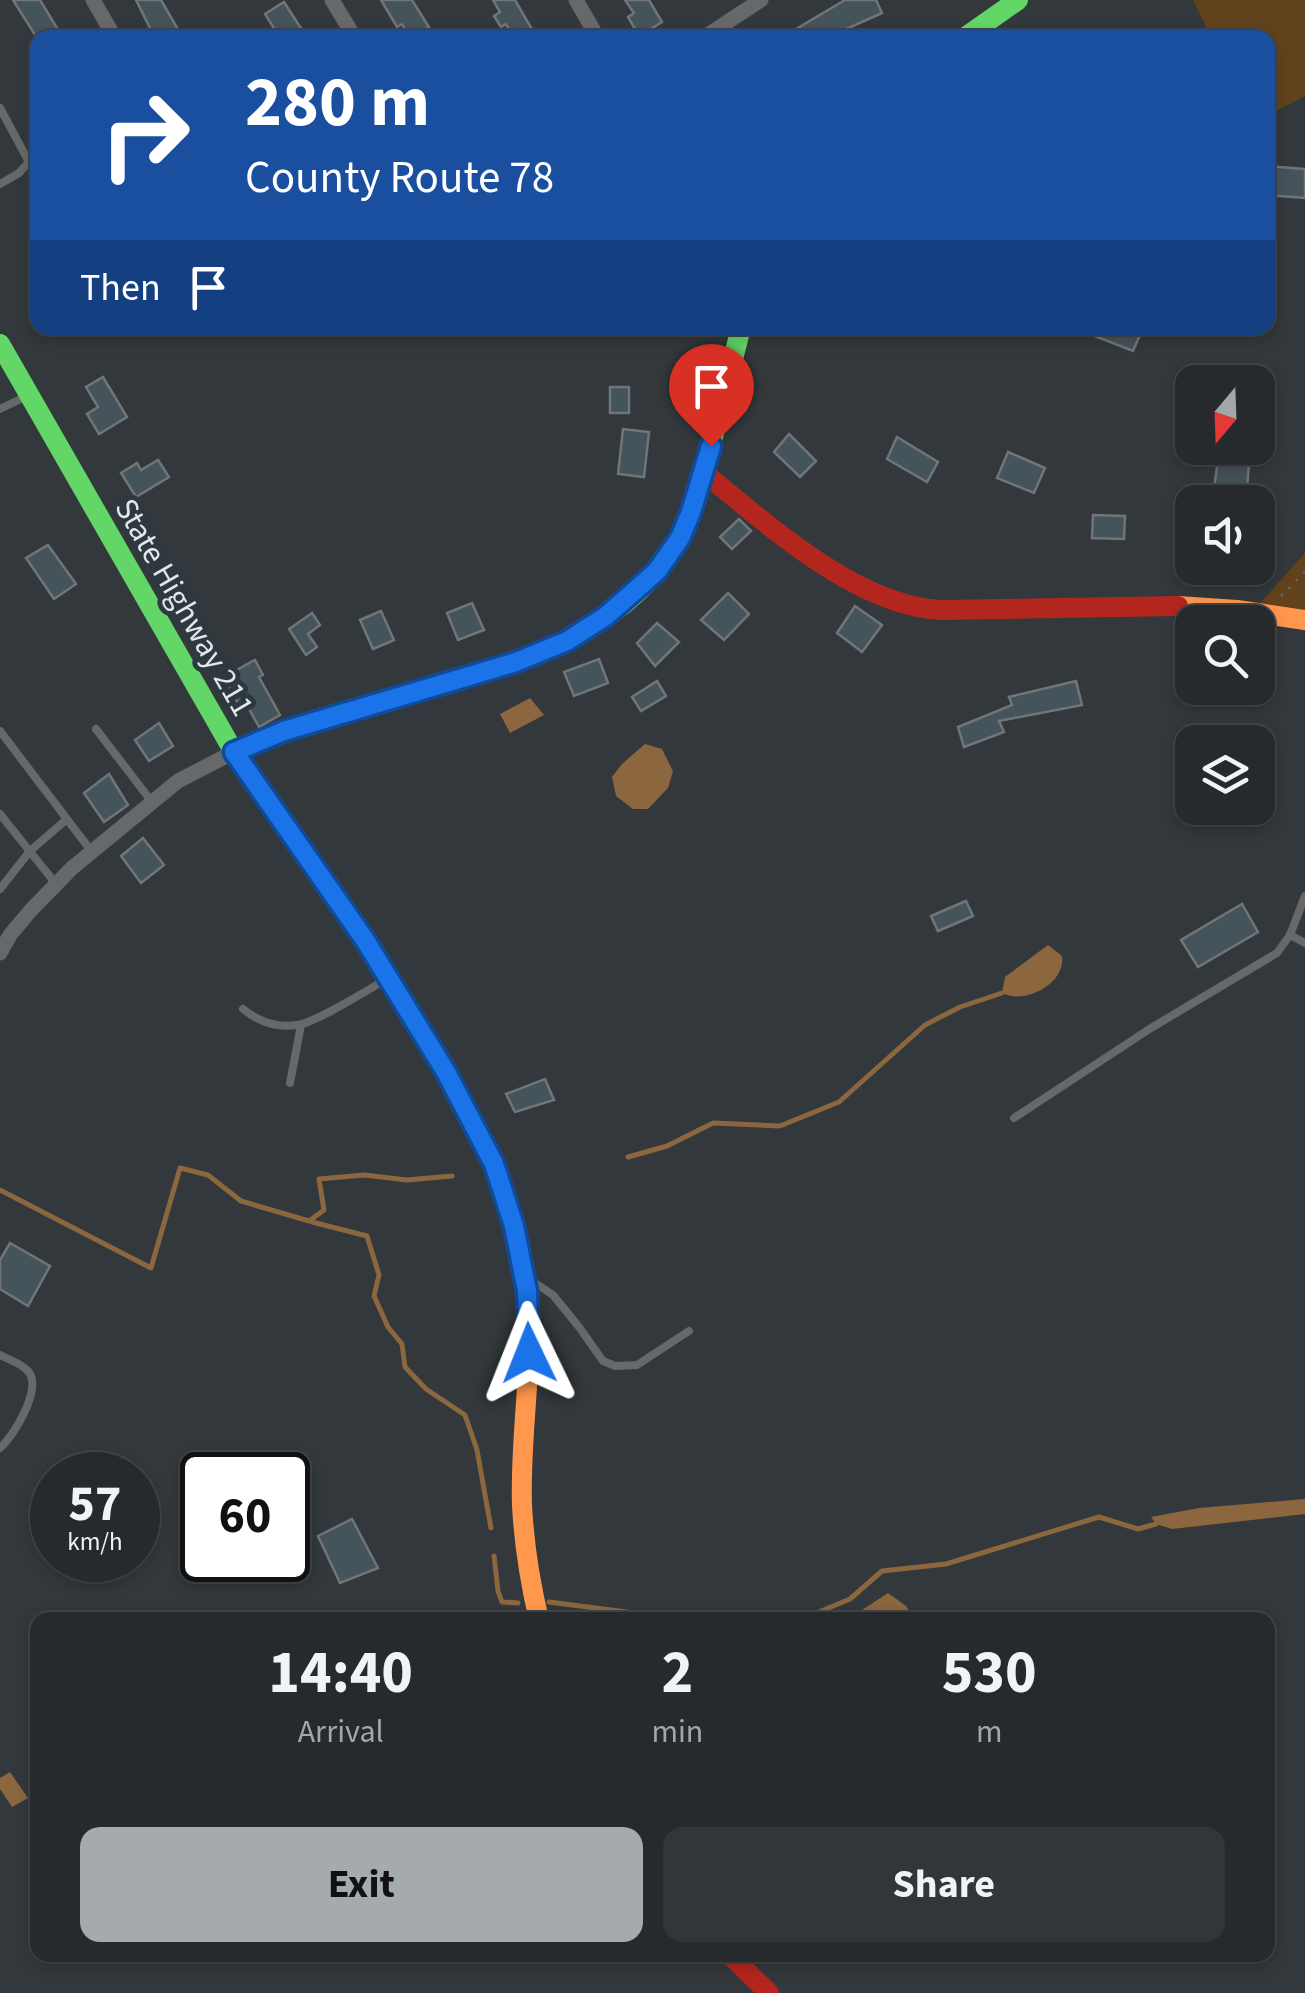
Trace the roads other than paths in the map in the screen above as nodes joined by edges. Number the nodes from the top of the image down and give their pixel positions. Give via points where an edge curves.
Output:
1 (93, 0) edge
2 (332, 0) edge
3 (576, 0) edge
4 (761, 0) edge
5 (1018, 0) edge
6 (110, 30) edge
7 (350, 30) edge
8 (593, 30) edge
9 (715, 30) edge
10 (975, 30) edge
11 (0, 108) edge
12 (0, 184) edge
13 (738, 335) edge
14 (0, 344) edge
15 (30, 395) junction
16 (0, 409) edge
17 (703, 472) junction
18 (1305, 620) edge
19 (96, 729) dead end
20 (0, 731) edge
21 (234, 752) junction
22 (152, 802) junction
23 (0, 814) edge
24 (67, 820) junction
25 (30, 851) junction
26 (92, 852) junction
27 (56, 884) junction
28 (0, 889) edge
29 (1305, 896) edge
30 (1290, 936) junction
31 (1305, 943) edge
32 (0, 953) edge
33 (389, 978) junction
34 (243, 1009) dead end
35 (300, 1025) junction
36 (290, 1083) dead end
37 (1014, 1118) dead end
38 (524, 1276) junction
39 (688, 1331) dead end
40 (0, 1355) edge
41 (0, 1448) edge
42 (536, 1612) edge
43 (737, 1962) edge
44 (770, 1993) edge

1 - 6 street
2 - 7 street
3 - 8 street
4 - 9 street
5 - 10 main road
11 - 12 lane via 29,162
13 - 17 main road
14 - 15 main road, State Highway 211
15 - 16 lane
15 - 21 main road, State Highway 211
17 - 18 main road via 833,571 908,605 1189,606
17 - 21 main road via 680,538 657,571 567,641
19 - 22 lane
20 - 24 lane
21 - 22 street
21 - 33 main road, State Highway 211
22 - 26 street
23 - 25 lane
24 - 25 lane
24 - 26 lane
25 - 27 lane
25 - 28 lane
26 - 27 street
27 - 32 street
29 - 30 lane
30 - 31 lane
30 - 37 lane via 1277,952
33 - 35 lane
33 - 38 main road, State Highway 211 via 494,1164
34 - 35 lane via 281,1026
35 - 36 lane
38 - 39 lane via 553,1296 603,1361 614,1366 637,1365
38 - 42 main road, State Highway 211 via 530,1333 522,1503
40 - 41 lane via 27,1369 33,1388
43 - 44 main road

